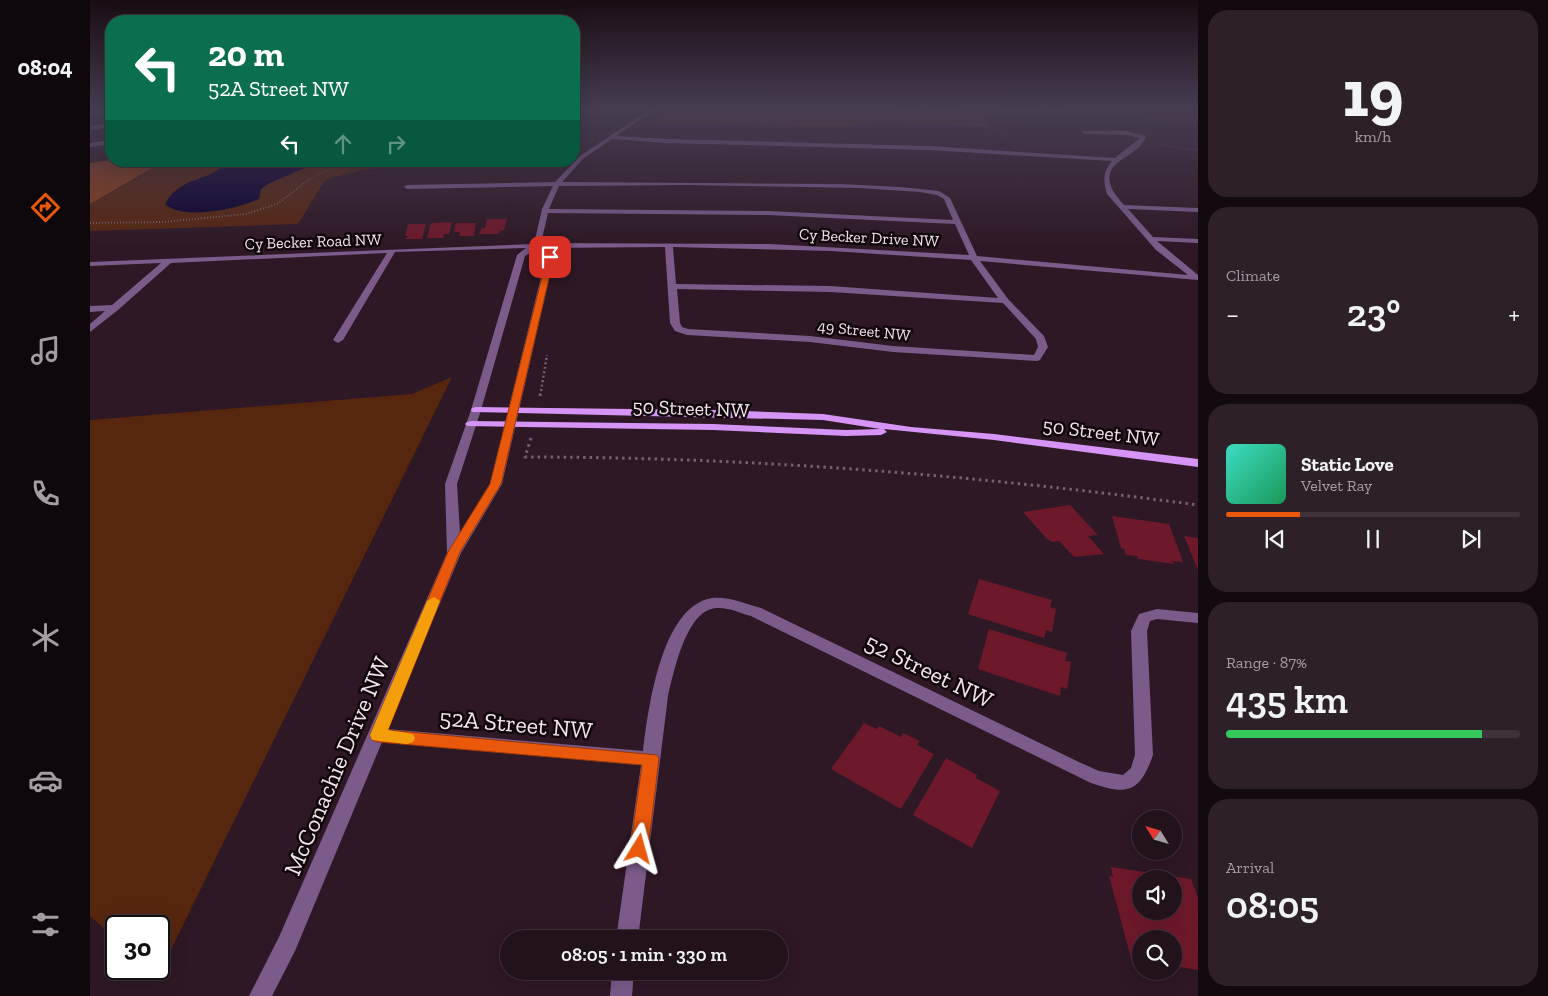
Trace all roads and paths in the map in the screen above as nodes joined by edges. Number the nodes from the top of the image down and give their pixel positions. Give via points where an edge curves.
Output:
1 (1052, 154) edge
2 (1123, 154) edge
3 (1118, 160) junction
4 (344, 167) edge
5 (572, 167) edge
6 (558, 184) junction
7 (407, 187) dead end
8 (1124, 207) junction
9 (1198, 210) edge
10 (546, 211) junction
11 (90, 222) edge
12 (956, 222) junction
13 (1151, 239) junction
14 (1198, 241) edge
15 (537, 245) junction
16 (669, 245) junction
17 (392, 251) junction
18 (974, 258) junction
19 (169, 260) junction
20 (90, 264) edge
21 (1198, 278) edge
22 (673, 286) junction
23 (1005, 301) junction
24 (115, 308) junction
25 (90, 309) edge
26 (90, 329) edge
27 (338, 340) dead end
28 (547, 352) dead end
29 (476, 410) junction
30 (513, 410) junction
31 (537, 410) junction
32 (471, 424) junction
33 (509, 424) junction
34 (534, 424) junction
35 (910, 430) junction
36 (1198, 463) edge
37 (1198, 506) edge
38 (454, 552) junction
39 (1198, 618) edge
40 (378, 735) junction
41 (651, 759) junction
42 (628, 930) edge
43 (622, 980) edge
44 (260, 996) edge
45 (621, 996) edge

1 - 3 street
2 - 3 street
3 - 8 street via 1104,177 1110,194
4 - 11 path via 309,179 277,204 246,214 163,222
5 - 6 street
6 - 7 street
6 - 10 street
6 - 12 street via 754,184 939,193 948,198
8 - 9 street
8 - 13 street
10 - 12 street via 759,213
10 - 15 street
12 - 18 street
13 - 14 street
13 - 21 street
15 - 16 street, Cy Becker Drive NW
15 - 17 street, Cy Becker Road NW
15 - 29 street, McConachie Drive NW via 521,255
15 - 30 street, McConachie Drive NW via 550,257
16 - 18 street, Cy Becker Drive NW via 833,248
16 - 22 street
17 - 19 street, Cy Becker Road NW
17 - 27 street
18 - 21 street, Cy Becker Drive NW
18 - 23 street
19 - 20 street, Cy Becker Road NW
19 - 24 street
22 - 23 street via 830,289
22 - 23 street, 49 Street NW via 675,323 678,329 687,332 1037,358 1042,346 1041,338
24 - 25 street
24 - 26 street
28 - 31 path
29 - 30 main road, 50 Street NW
29 - 32 street, McConachie Drive NW
30 - 31 main road, 50 Street NW
30 - 33 street, McConachie Drive NW
31 - 35 main road, 50 Street NW via 823,417
32 - 33 main road, 50 Street NW
32 - 38 street, McConachie Drive NW via 451,484
33 - 34 main road, 50 Street NW
33 - 38 street, McConachie Drive NW via 496,484
34 - 35 main road, 50 Street NW via 846,433
34 - 37 path via 526,457 819,464 1060,486
35 - 36 main road, 50 Street NW via 994,437
38 - 40 street, McConachie Drive NW
39 - 41 street, 52 Street NW via 1158,614 1144,618 1139,637 1144,755 1138,772 1126,783 1097,778 1075,768 756,612 711,603 694,613 678,639 657,708
40 - 41 street, 52A Street NW
40 - 44 street, McConachie Drive NW via 287,944
41 - 42 street
43 - 45 street

